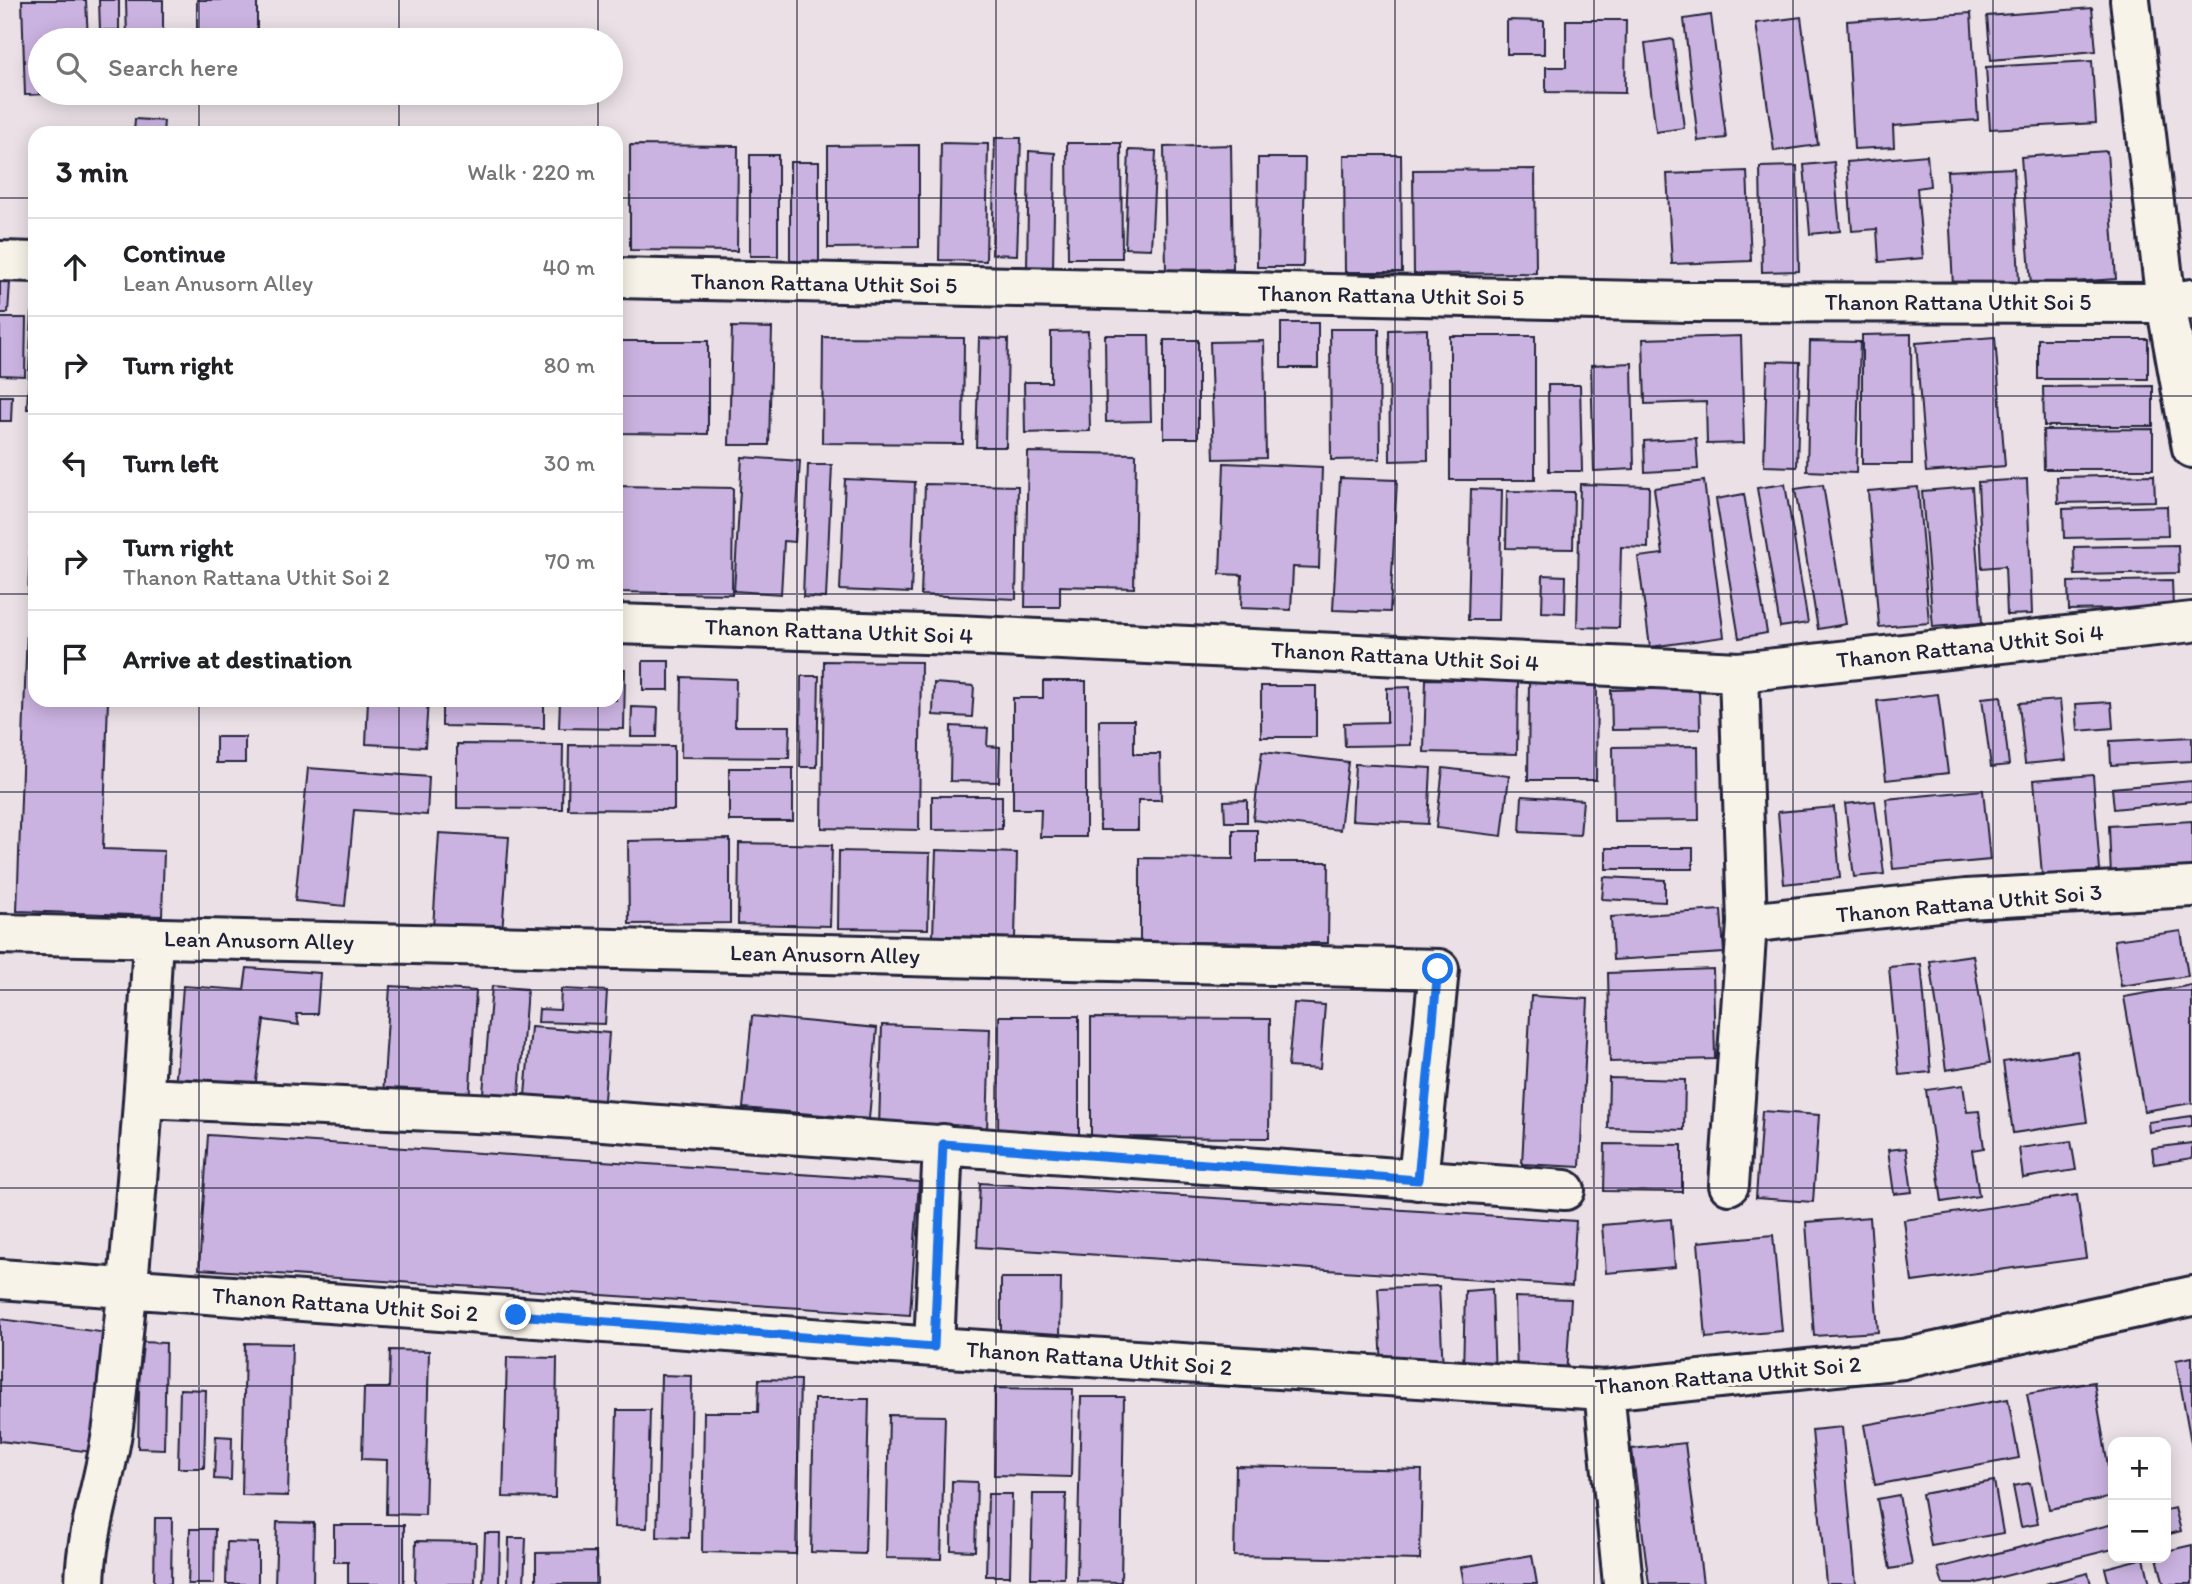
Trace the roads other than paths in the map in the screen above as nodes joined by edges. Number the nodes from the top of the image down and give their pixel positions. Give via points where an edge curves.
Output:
1 (2130, 0) edge
2 (0, 261) edge
3 (28, 262) edge
4 (623, 278) edge
5 (2179, 301) edge
6 (2192, 448) edge
7 (2192, 622) edge
8 (623, 624) edge
9 (1739, 672) junction
10 (2192, 887) edge
11 (1747, 923) junction
12 (0, 934) edge
13 (153, 938) junction
14 (145, 1098) junction
15 (943, 1144) junction
16 (1418, 1180) junction
17 (1729, 1185) dead end
18 (1565, 1190) dead end
19 (0, 1279) edge
20 (128, 1289) junction
21 (2192, 1296) edge
22 (934, 1347) junction
23 (1604, 1390) junction
24 (85, 1584) edge
25 (1623, 1584) edge

1 - 5 street
2 - 3 street
4 - 5 street, Thanon Rattana Uthit Soi 5 via 1688,302
5 - 6 street
7 - 9 street, Thanon Rattana Uthit Soi 4
8 - 9 street, Thanon Rattana Uthit Soi 4
9 - 11 street
10 - 11 street, Thanon Rattana Uthit Soi 3 via 1966,899
11 - 17 street
12 - 13 street, Lean Anusorn Alley
13 - 14 street
13 - 16 street, Lean Anusorn Alley via 1438,969
14 - 15 street via 520,1115
14 - 20 street
15 - 16 street
15 - 22 street
16 - 18 street
19 - 20 street, Thanon Rattana Uthit Soi 2
20 - 22 street, Thanon Rattana Uthit Soi 2
20 - 24 street via 112,1441 90,1533
21 - 23 street, Thanon Rattana Uthit Soi 2 via 1903,1359
22 - 23 street, Thanon Rattana Uthit Soi 2
23 - 25 street

